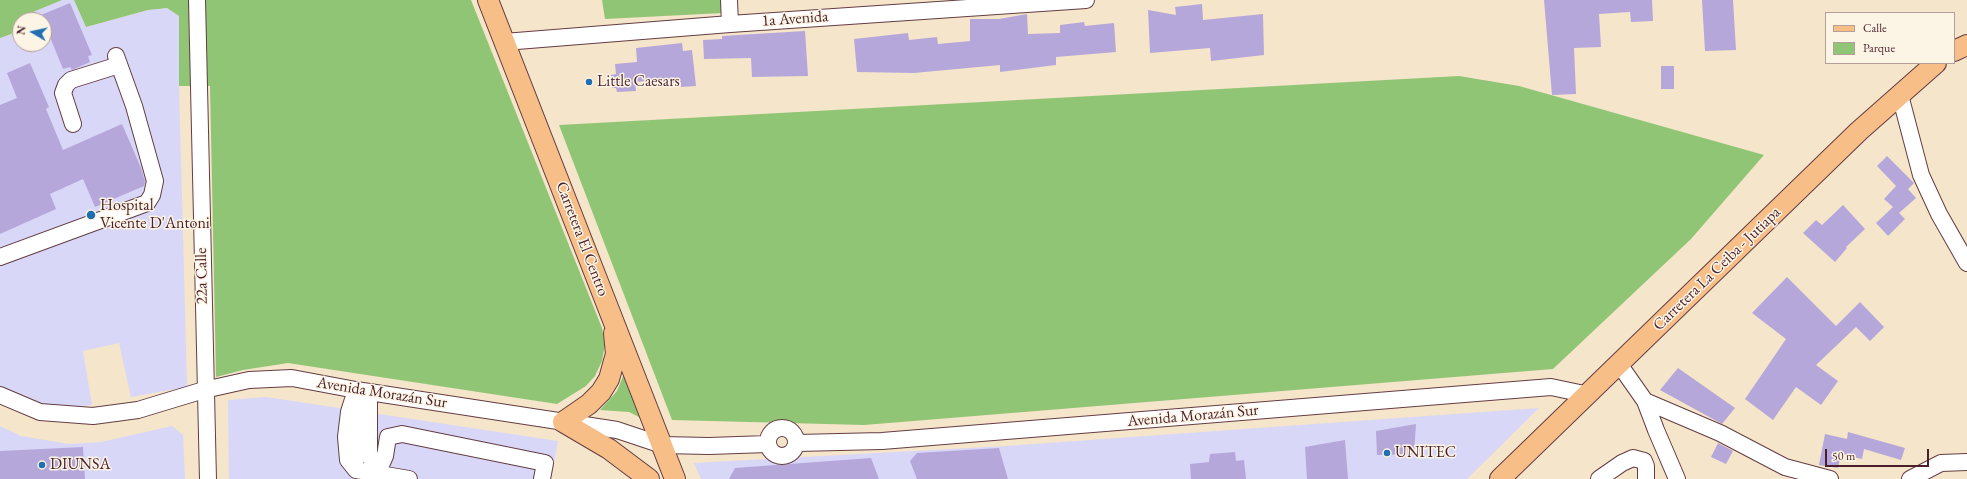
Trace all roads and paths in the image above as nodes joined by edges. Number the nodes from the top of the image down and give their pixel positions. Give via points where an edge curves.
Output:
1 (197, 0) edge
2 (488, 0) edge
3 (729, 0) edge
4 (1086, 0) edge
5 (730, 24) junction
6 (504, 42) junction
7 (1967, 45) edge
8 (1955, 51) edge
9 (1935, 64) edge
10 (1900, 95) junction
11 (73, 124) dead end
12 (0, 257) edge
13 (1967, 263) edge
14 (612, 316) junction
15 (1620, 364) junction
16 (204, 390) junction
17 (363, 391) junction
18 (1589, 394) junction
19 (0, 395) edge
20 (1645, 401) junction
21 (563, 422) junction
22 (797, 443) junction
23 (768, 444) junction
24 (662, 445) junction
25 (1967, 462) edge
26 (377, 474) junction
27 (354, 475) edge
28 (208, 479) edge
29 (410, 479) edge
30 (542, 479) edge
31 (649, 479) edge
32 (675, 479) edge
33 (1501, 479) edge
34 (1599, 479) edge
35 (1646, 479) edge
36 (1677, 479) edge
37 (1830, 479) edge
38 (1910, 479) edge

1 - 16 street, 22a Calle
2 - 6 main road, Carretera El Centro
3 - 5 street
4 - 5 street, 1a Avenida
5 - 6 street, 1a Avenida
6 - 14 main road, Carretera El Centro
7 - 8 main road
9 - 10 main road, Carretera La Ceiba - Jutiapa
10 - 13 street via 1921,175 1939,214
10 - 15 main road, Carretera La Ceiba - Jutiapa via 1859,131
11 - 12 street via 63,93 66,85 70,80 118,60 155,181 152,195 147,203
14 - 21 main road via 616,354 609,379 589,404
14 - 24 main road, Carretera El Centro
15 - 18 main road, Carretera La Ceiba - Jutiapa
15 - 20 street
16 - 17 street, Avenida Morazán Sur via 249,380 292,378
16 - 19 street, Avenida Morazán Sur via 138,410 93,416 40,412
16 - 28 street, 22a Calle
17 - 21 street, Avenida Morazán Sur
17 - 26 street via 368,453
17 - 27 street via 349,412 346,437 348,460
18 - 22 street, Avenida Morazán Sur via 1551,387 882,442
18 - 33 main road, Carretera La Ceiba - Jutiapa
20 - 36 street
20 - 37 street via 1720,433 1785,467
21 - 24 street, Avenida Morazán Sur via 617,430
21 - 31 main road via 609,449
22 - 23 street via 793,452 785,456 772,452
22 - 23 street via 791,430 782,427 773,431
23 - 24 street, Avenida Morazán Sur
24 - 32 main road, Carretera El Centro
25 - 38 street via 1941,463
26 - 27 street
26 - 29 street
26 - 30 street via 385,456 388,437 402,434 545,463
34 - 35 street via 1633,458 1644,461

